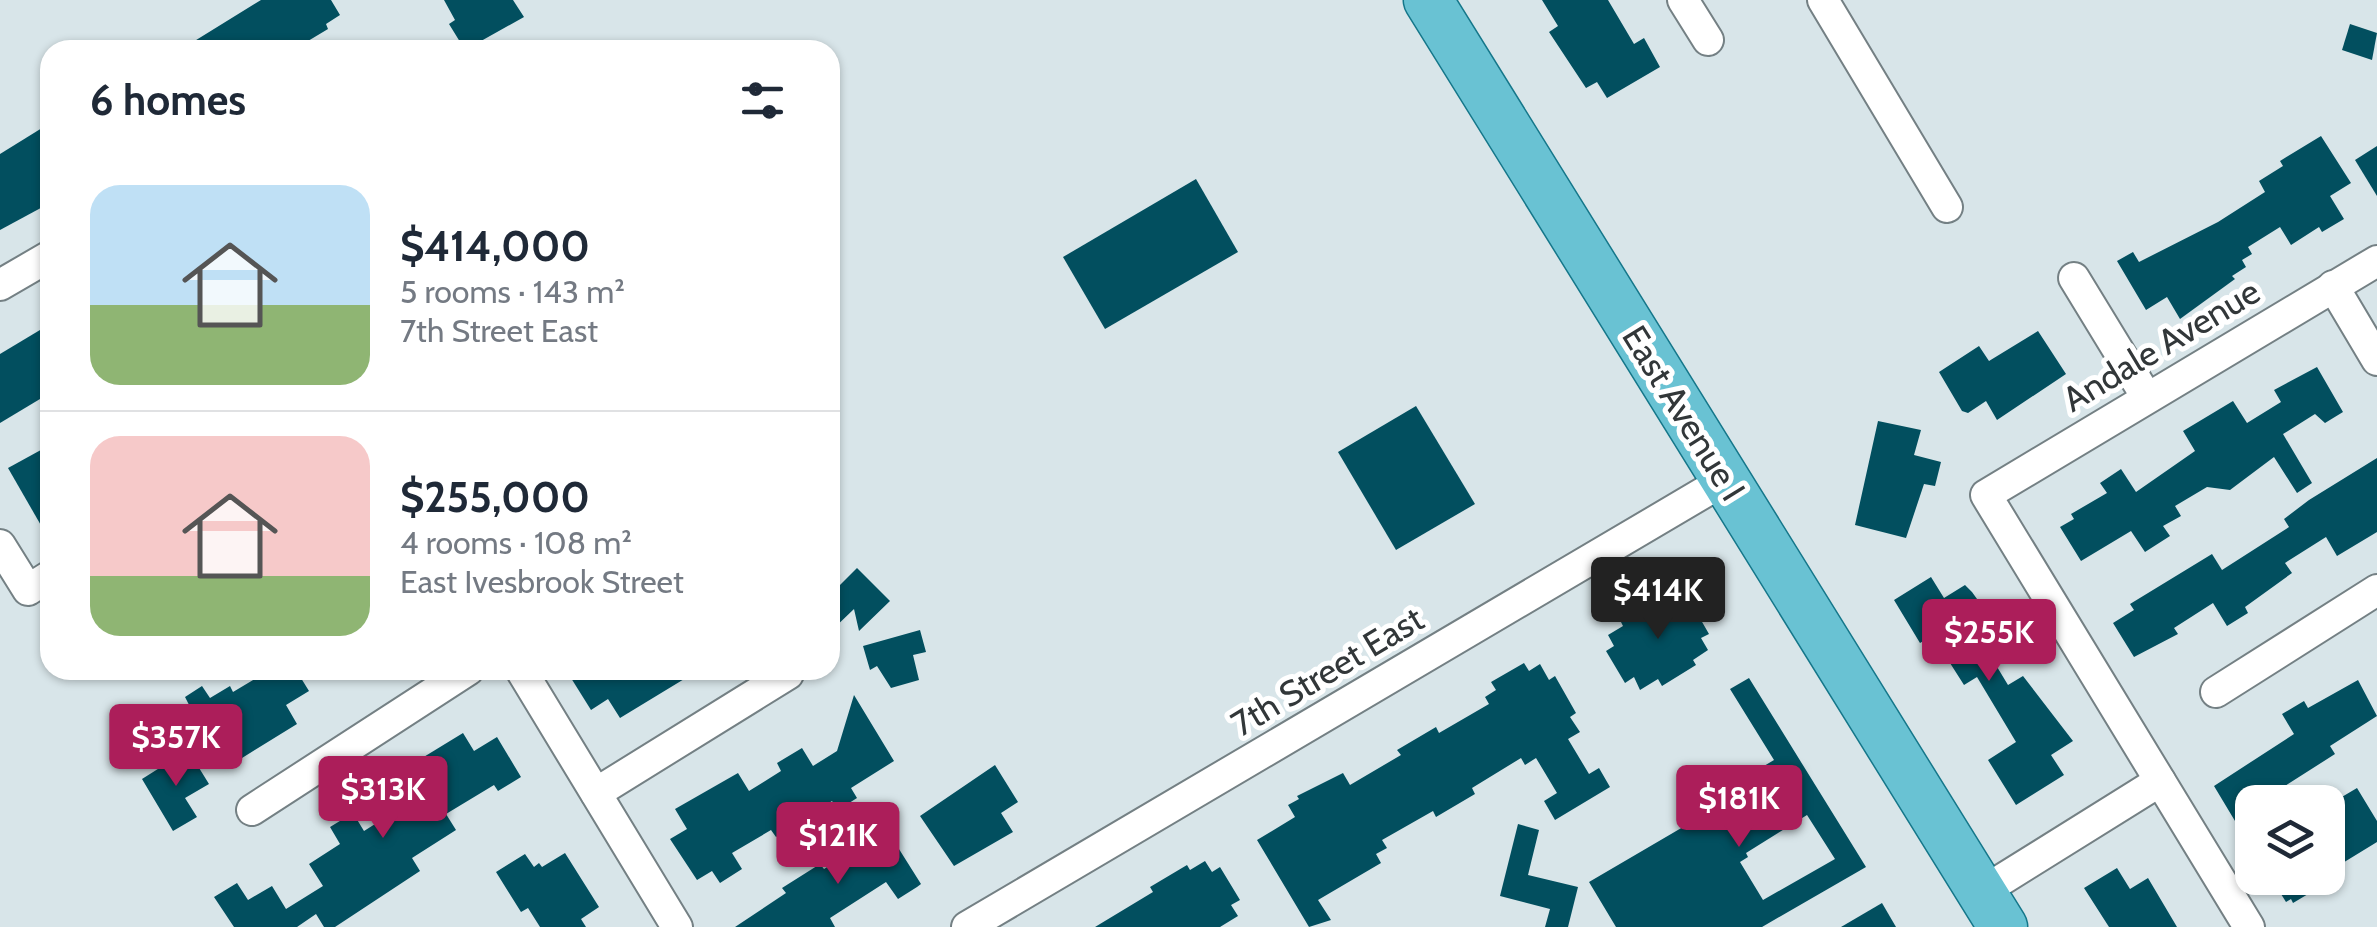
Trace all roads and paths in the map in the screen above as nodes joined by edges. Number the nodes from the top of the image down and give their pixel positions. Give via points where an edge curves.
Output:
1 (1428, 0) edge
2 (1684, 0) edge
3 (1823, 0) edge
4 (1708, 40) dead end
5 (1948, 207) dead end
6 (2377, 261) edge
7 (40, 262) edge
8 (2074, 278) dead end
9 (0, 285) edge
10 (2333, 286) junction
11 (2377, 360) edge
12 (2146, 396) junction
13 (1725, 480) junction
14 (0, 545) edge
15 (39, 583) edge
16 (2377, 590) edge
17 (453, 680) edge
18 (527, 680) edge
19 (778, 680) edge
20 (2216, 692) dead end
21 (2160, 781) junction
22 (596, 794) junction
23 (252, 810) dead end
24 (1992, 910) edge
25 (677, 927) edge
26 (967, 927) edge
27 (2249, 927) edge

1 - 13 main road, East Avenue I
2 - 4 street
3 - 5 street
6 - 10 street, Andale Avenue
7 - 9 street
8 - 12 street
10 - 11 street
10 - 12 street, Andale Avenue
12 - 21 street, Andale Avenue via 1986,496
13 - 24 main road, East Avenue I
13 - 26 street, 7th Street East
14 - 15 street
16 - 20 street
17 - 23 street
18 - 22 street
19 - 22 street
21 - 24 street
21 - 27 street
22 - 25 street

